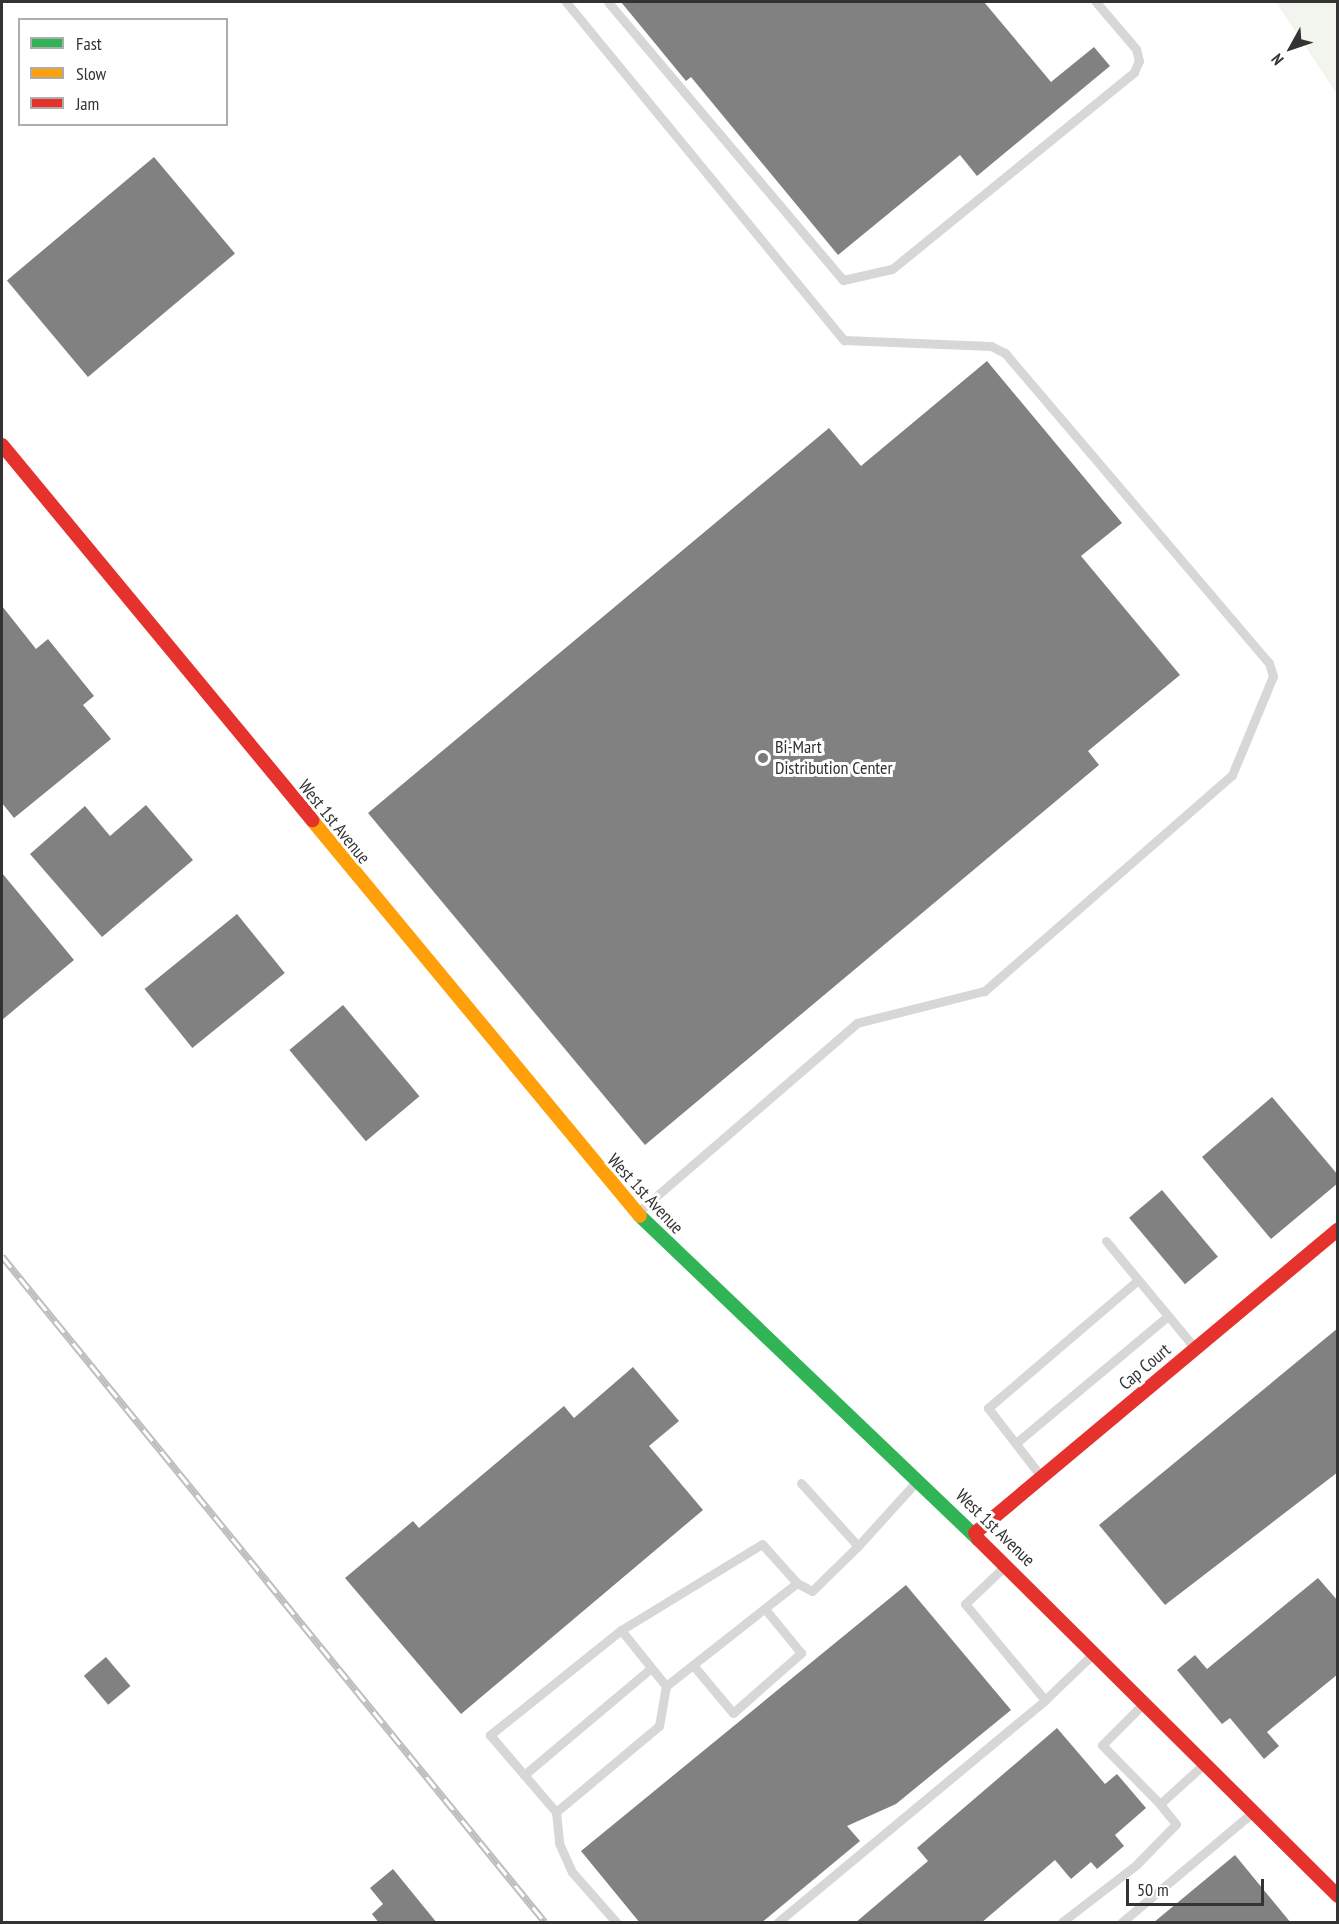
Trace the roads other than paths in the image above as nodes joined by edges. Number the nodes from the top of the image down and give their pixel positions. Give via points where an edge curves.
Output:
1 (566, 2) edge
2 (608, 2) edge
3 (1096, 2) edge
4 (2, 445) edge
5 (637, 1213) junction
6 (1338, 1229) edge
7 (1106, 1241) dead end
8 (1138, 1280) junction
9 (1168, 1316) junction
10 (1195, 1348) junction
11 (1016, 1443) junction
12 (1042, 1477) junction
13 (918, 1480) junction
14 (801, 1483) dead end
15 (975, 1533) junction
16 (858, 1546) junction
17 (1007, 1564) junction
18 (797, 1583) junction
19 (765, 1609) junction
20 (621, 1630) junction
21 (1096, 1652) junction
22 (693, 1665) junction
23 (651, 1668) junction
24 (666, 1686) junction
25 (1045, 1700) junction
26 (1145, 1702) junction
27 (1205, 1762) junction
28 (524, 1774) junction
29 (1160, 1804) junction
30 (1254, 1811) junction
31 (556, 1812) junction
32 (1338, 1896) edge
33 (616, 1923) edge
34 (778, 1923) edge
35 (1062, 1923) edge
36 (1122, 1923) edge

1 - 5 lane via 844,340 990,346 1005,353 1269,663 1273,676 1232,775 984,991 857,1023
2 - 3 lane via 843,280 892,269 1134,72 1139,61 1136,50
4 - 5 street, West 1st Avenue
5 - 13 street, West 1st Avenue via 703,1282
6 - 10 street, Cap Court
7 - 8 lane
8 - 9 lane
8 - 11 lane via 988,1408
9 - 10 lane
9 - 11 lane
10 - 12 street, Cap Court
11 - 12 lane
12 - 15 street, Cap Court
13 - 15 street, West 1st Avenue
13 - 16 lane
14 - 16 lane
15 - 17 street, West 1st Avenue
16 - 18 lane via 812,1591
17 - 21 street, West 1st Avenue
17 - 25 lane via 965,1604
18 - 19 lane
18 - 20 lane via 762,1544
19 - 22 lane
19 - 22 lane via 801,1653 733,1713
20 - 23 lane
20 - 28 lane via 490,1735
21 - 25 lane
21 - 26 street, West 1st Avenue
22 - 24 lane
23 - 24 lane
23 - 28 lane
24 - 31 lane via 659,1726
25 - 34 lane
26 - 27 street, West 1st Avenue
26 - 29 lane via 1102,1745
27 - 29 lane
27 - 30 street, West 1st Avenue
28 - 31 lane
29 - 35 lane via 1176,1824 1136,1866
30 - 32 street, West 1st Avenue
30 - 36 lane
31 - 33 lane via 559,1843 572,1872

